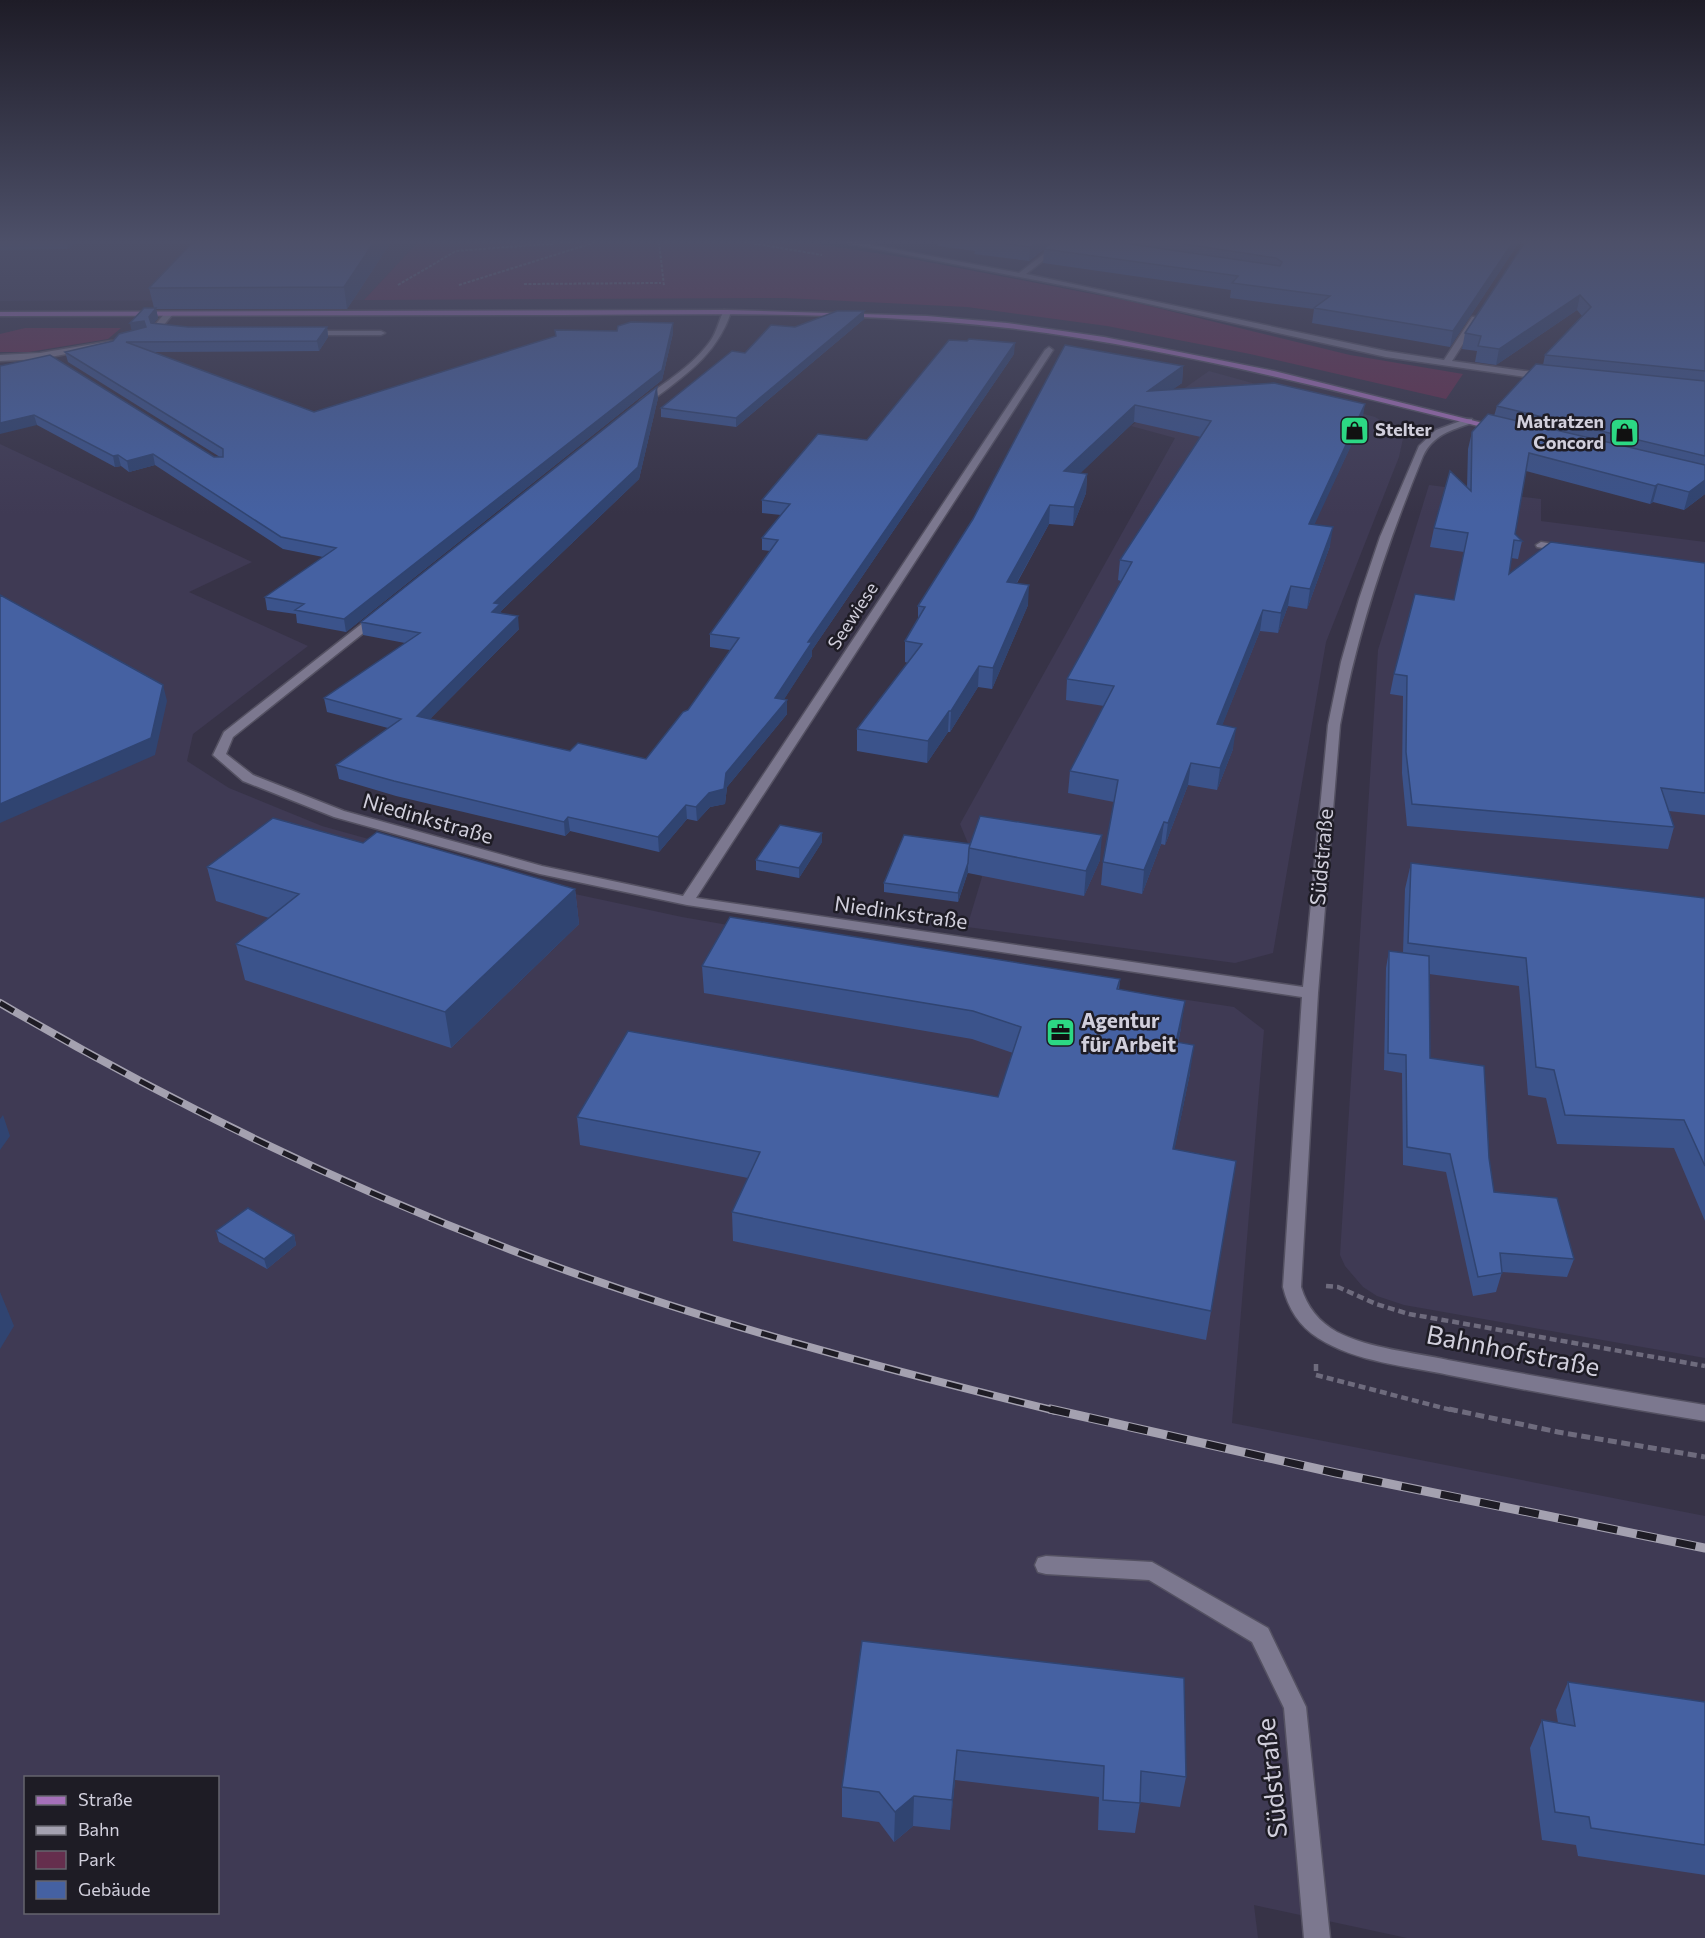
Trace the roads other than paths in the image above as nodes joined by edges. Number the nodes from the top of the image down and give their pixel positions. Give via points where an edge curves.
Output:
1 (719, 332) edge
2 (1057, 332) edge
3 (1285, 332) edge
4 (1467, 332) edge
5 (298, 333) edge
6 (381, 333) dead end
7 (125, 340) edge
8 (1049, 350) dead end
9 (40, 356) junction
10 (0, 358) edge
11 (56, 360) edge
12 (1446, 364) junction
13 (1557, 378) edge
14 (632, 412) edge
15 (1469, 421) junction
16 (1513, 432) edge
17 (1540, 545) dead end
18 (1576, 550) edge
19 (384, 611) edge
20 (687, 901) junction
21 (1310, 993) junction
22 (1316, 1327) joint
23 (1705, 1413) edge
24 (1046, 1565) dead end
25 (1317, 1938) edge

1 - 14 street via 705,353
2 - 15 main road via 1214,360
3 - 12 street
4 - 12 street
5 - 6 street
7 - 9 street
8 - 20 street, Seewiese
9 - 10 street
9 - 11 street
12 - 13 street
15 - 16 main road
15 - 21 street, Südstraße via 1436,435 1425,446 1393,516 1351,646 1334,725
17 - 18 street
19 - 20 street, Niedinkstraße via 228,735 219,755 248,778 339,814 540,870
20 - 21 street, Niedinkstraße
21 - 22 street, Südstraße via 1292,1287 1302,1314
22 - 23 street, Bahnhofstraße via 1333,1338 1409,1359
24 - 25 street, Südstraße via 1152,1571 1260,1635 1295,1707

